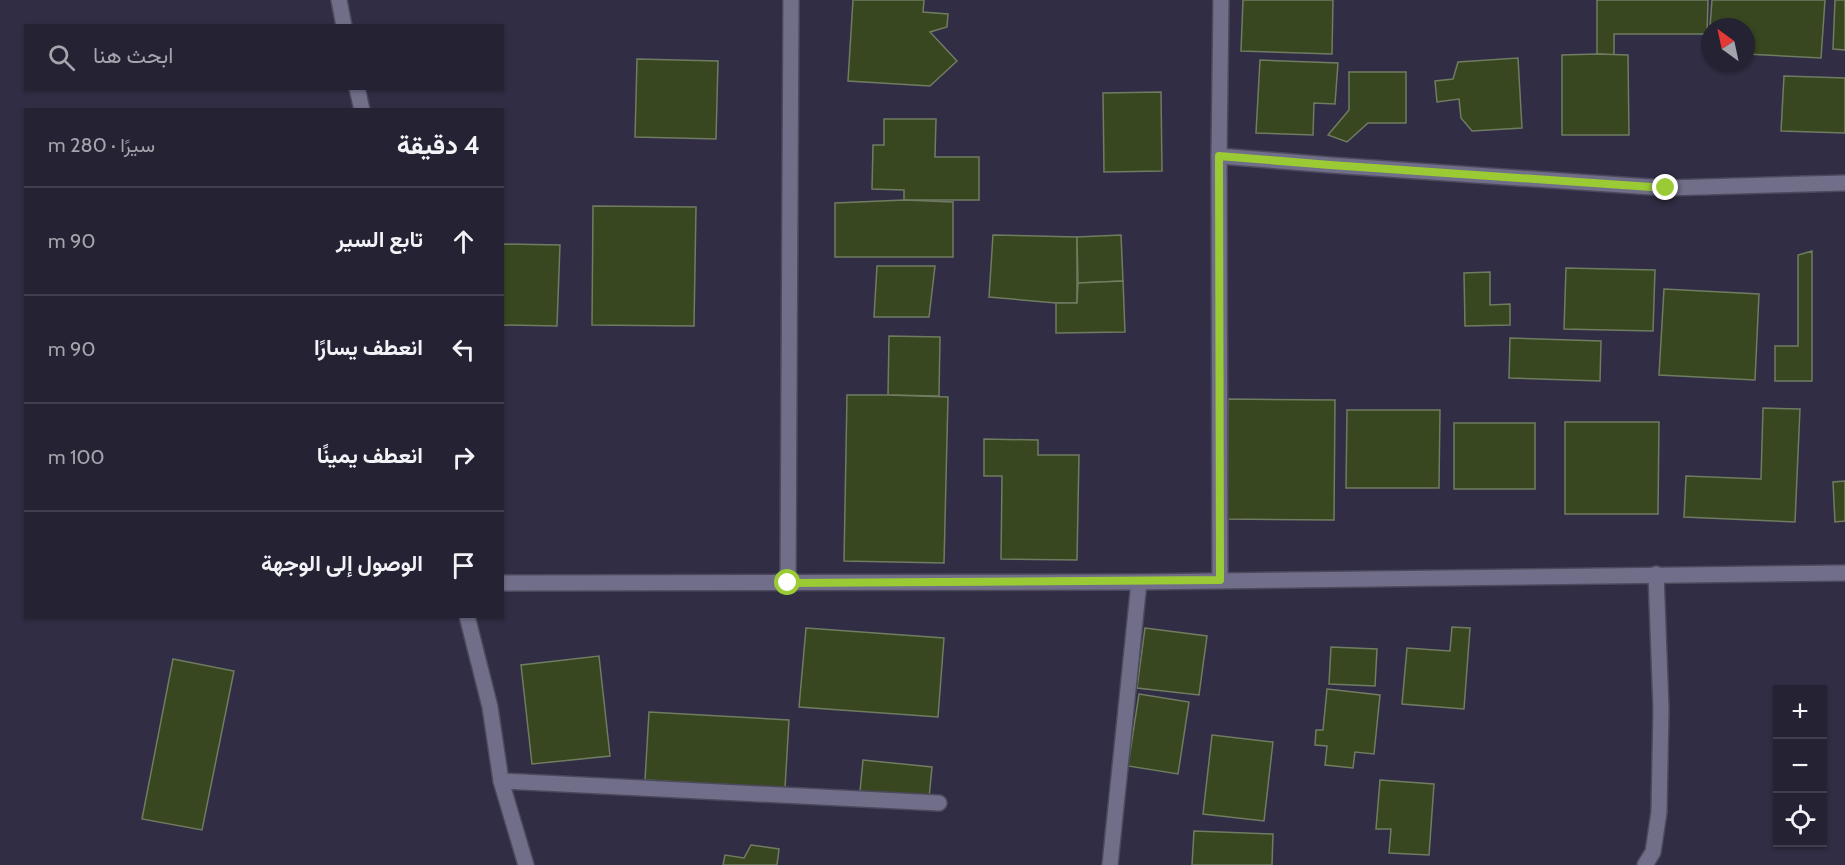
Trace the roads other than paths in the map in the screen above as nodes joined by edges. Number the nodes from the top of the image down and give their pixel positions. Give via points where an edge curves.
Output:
1 (339, 0) edge
2 (791, 0) edge
3 (1221, 0) edge
4 (344, 24) edge
5 (357, 90) edge
6 (362, 108) edge
7 (1219, 156) junction
8 (1845, 183) edge
9 (1845, 573) edge
10 (1656, 574) junction
11 (1220, 580) junction
12 (1139, 582) junction
13 (504, 583) edge
14 (788, 583) junction
15 (468, 618) edge
16 (501, 781) junction
17 (939, 803) dead end
18 (526, 865) edge
19 (1110, 865) edge
20 (1645, 865) edge

1 - 4 street
2 - 14 street
3 - 7 street
5 - 6 street
7 - 8 street via 1666,188
7 - 11 street
9 - 10 street
10 - 11 street
10 - 20 street via 1661,710 1659,812 1653,852
11 - 12 street
12 - 14 street
12 - 19 street
13 - 14 street
15 - 16 street via 490,707
16 - 17 street
16 - 18 street

